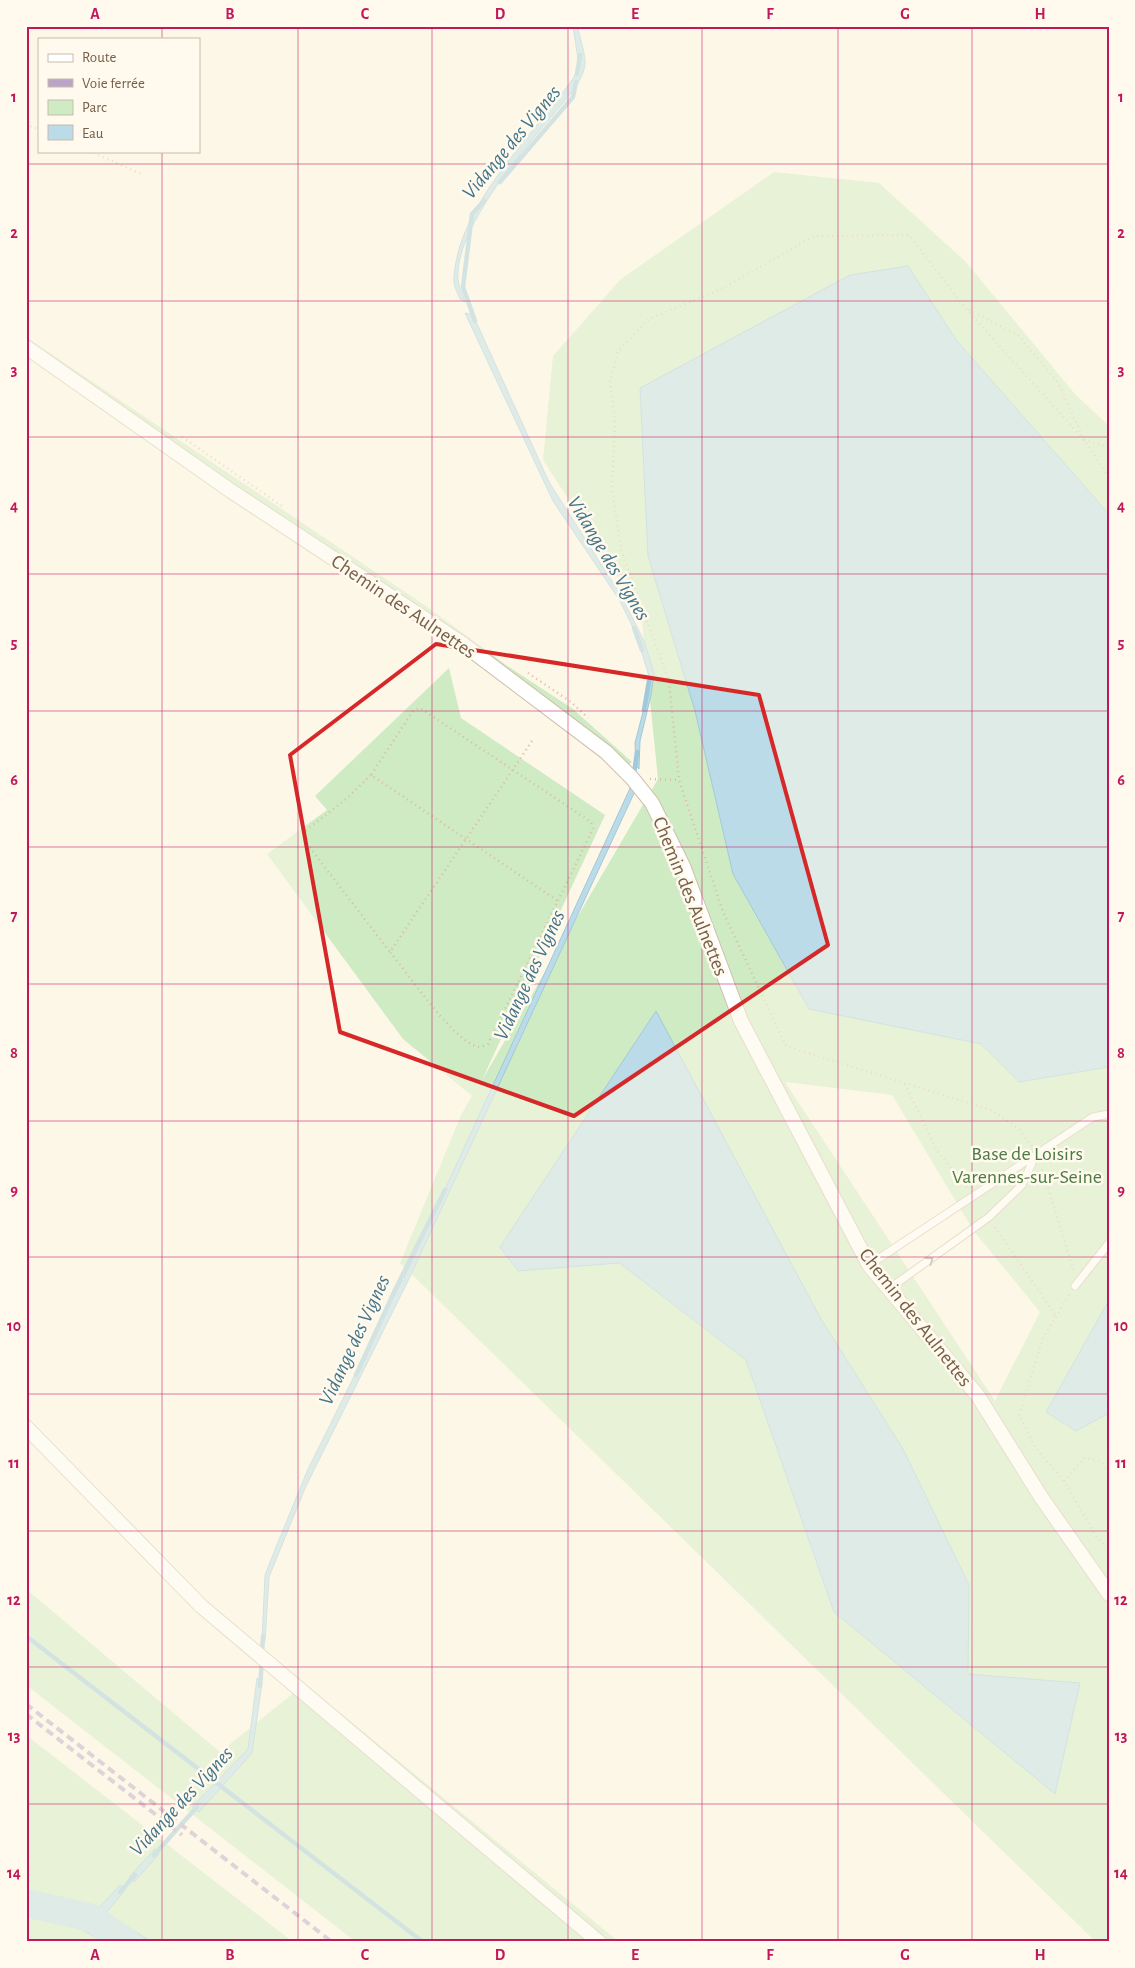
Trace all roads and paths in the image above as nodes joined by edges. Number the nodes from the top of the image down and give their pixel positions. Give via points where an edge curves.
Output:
1 (26, 124) edge
2 (38, 130) edge
3 (91, 152) edge
4 (141, 174) dead end
5 (968, 310) junction
6 (26, 347) edge
7 (1084, 440) junction
8 (1109, 447) edge
9 (1109, 477) edge
10 (532, 741) dead end
11 (514, 768) junction
12 (371, 775) junction
13 (632, 778) junction
14 (679, 780) junction
15 (466, 840) junction
16 (558, 901) junction
17 (390, 952) junction
18 (906, 1084) junction
19 (1109, 1114) edge
20 (1036, 1152) junction
21 (972, 1195) junction
22 (989, 1217) junction
23 (1109, 1243) edge
24 (869, 1264) junction
25 (1075, 1286) junction
26 (890, 1288) junction
27 (1056, 1316) junction
28 (26, 1427) edge
29 (1109, 1472) edge
30 (1064, 1481) junction
31 (1109, 1549) edge
32 (1109, 1594) edge
33 (599, 1942) edge

1 - 2 path
3 - 4 path
5 - 7 path
5 - 7 path via 1018,335 1059,384
5 - 14 path via 909,235 814,236 725,287 649,319 618,351 610,384 615,423 612,487 621,550 670,681
6 - 13 street, Chemin des Aulnettes via 231,492 463,644 606,752
7 - 8 path
7 - 9 path
10 - 11 path
11 - 12 path via 420,708 413,711
11 - 15 path
11 - 16 path via 591,822 593,829
12 - 15 path
12 - 17 path via 305,831 304,840
13 - 14 path
13 - 24 street, Chemin des Aulnettes via 652,803 683,866 741,1021
14 - 18 path via 723,912 786,1046
15 - 16 path
15 - 17 path
16 - 17 path via 488,1044 481,1047 472,1045 445,1022
18 - 20 path via 991,1110 1019,1129
18 - 21 path via 936,1148
19 - 20 lane via 1093,1117
20 - 21 lane
20 - 22 lane via 1022,1186
20 - 25 path via 1075,1274
21 - 24 lane
26 -> 22 lane
22 - 27 path
23 - 25 lane
24 - 26 street, Chemin des Aulnettes
25 - 27 path
26 - 32 street, Chemin des Aulnettes via 978,1396 1041,1497
27 - 30 path via 1044,1338 1019,1416 1035,1447
28 - 33 street via 201,1606
29 - 30 path via 1100,1461 1084,1458
30 - 31 path via 1097,1538

